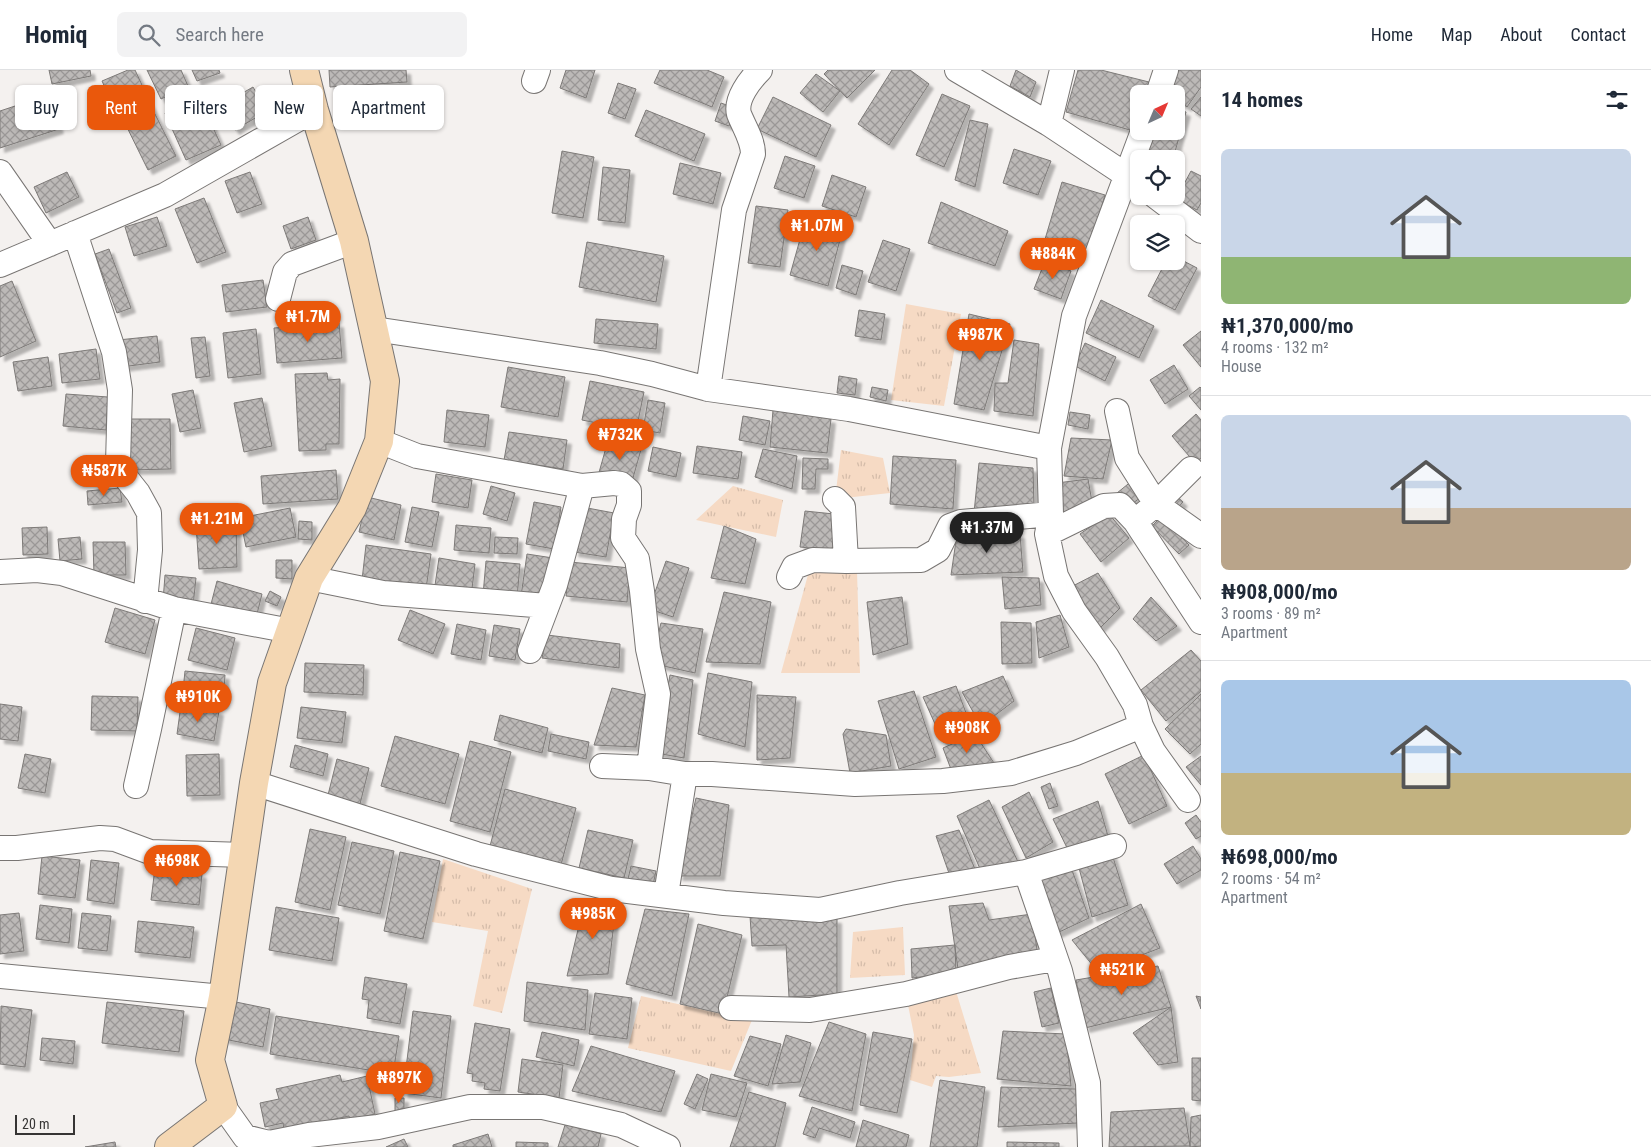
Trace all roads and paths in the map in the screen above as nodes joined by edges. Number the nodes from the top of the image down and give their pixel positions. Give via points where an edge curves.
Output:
1 (304, 70) edge
2 (760, 70) edge
3 (957, 70) edge
4 (1062, 70) edge
5 (1166, 70) edge
6 (308, 85) edge
7 (1161, 85) edge
8 (1049, 124) junction
9 (279, 130) edge
10 (320, 130) edge
11 (0, 172) edge
12 (1130, 178) edge
13 (1130, 184) edge
14 (1167, 205) edge
15 (1201, 231) edge
16 (75, 233) junction
17 (354, 241) junction
18 (50, 244) junction
19 (0, 265) edge
20 (278, 299) dead end
21 (374, 329) junction
22 (708, 389) junction
23 (1117, 411) dead end
24 (379, 441) junction
25 (1049, 448) junction
26 (1191, 469) dead end
27 (582, 486) junction
28 (835, 499) dead end
29 (1156, 504) junction
30 (1135, 521) junction
31 (1049, 524) junction
32 (1201, 536) edge
33 (846, 561) junction
34 (0, 572) edge
35 (789, 577) dead end
36 (309, 578) junction
37 (145, 600) junction
38 (547, 606) junction
39 (174, 609) junction
40 (1201, 622) edge
41 (291, 631) junction
42 (530, 651) dead end
43 (1141, 726) junction
44 (602, 766) dead end
45 (649, 768) junction
46 (685, 774) junction
47 (254, 783) junction
48 (136, 786) dead end
49 (1188, 800) dead end
50 (1114, 846) dead end
51 (0, 848) edge
52 (244, 855) junction
53 (1026, 872) junction
54 (666, 895) junction
55 (1056, 959) junction
56 (0, 976) edge
57 (223, 997) junction
58 (731, 1008) dead end
59 (223, 1106) junction
60 (247, 1142) edge
61 (169, 1147) edge
62 (668, 1147) edge
63 (1090, 1147) edge

1 - 6 street
2 - 22 street via 742,94 738,111 753,154 734,210
3 - 8 street
4 - 8 street
5 - 7 street
8 - 12 street
9 - 16 street via 164,196
10 - 17 street
11 - 18 street
13 - 25 street via 1074,316
14 - 15 street
16 - 18 street
16 - 37 street via 114,352 120,390 118,463 149,513 150,550
17 - 20 street via 292,264 285,272
17 - 21 street
18 - 19 street
21 - 22 street via 600,363
21 - 24 street via 385,381
22 - 25 street via 849,409
23 - 29 street via 1128,458
24 - 27 street via 417,456
24 - 36 street via 352,508
25 - 31 street
26 - 29 street
27 - 38 street
27 - 45 street via 614,482 629,491 623,538 637,559 648,648 658,694
28 - 33 street via 843,507
29 - 30 street
29 - 32 street
30 - 31 street via 1120,505 1104,506
30 - 40 street
31 - 33 street via 962,522 950,526 938,550 921,560
31 - 43 street via 1056,576 1074,611 1107,657 1135,705
33 - 35 street via 813,560 794,567
34 - 37 street via 37,570 62,574
36 - 38 street via 383,593
36 - 41 street
37 - 39 street
38 - 42 street
39 - 41 street
39 - 48 street
41 - 47 street via 272,683
43 - 46 street via 1076,753 1011,773 943,781 855,784
43 - 49 street via 1152,751
44 - 45 street
45 - 46 street
46 - 54 street
47 - 52 street
47 - 54 street via 476,854 612,889
50 - 53 street
51 - 52 street via 100,838 115,839 150,852
52 - 57 street
53 - 54 street via 820,910
53 - 55 street
55 - 58 street via 1009,967 906,994 810,1010
55 - 63 street via 1088,1083
56 - 57 street
57 - 59 street via 210,1060
59 - 60 street
59 - 61 street
60 - 62 street via 269,1143 378,1127 470,1107 543,1107 621,1125

